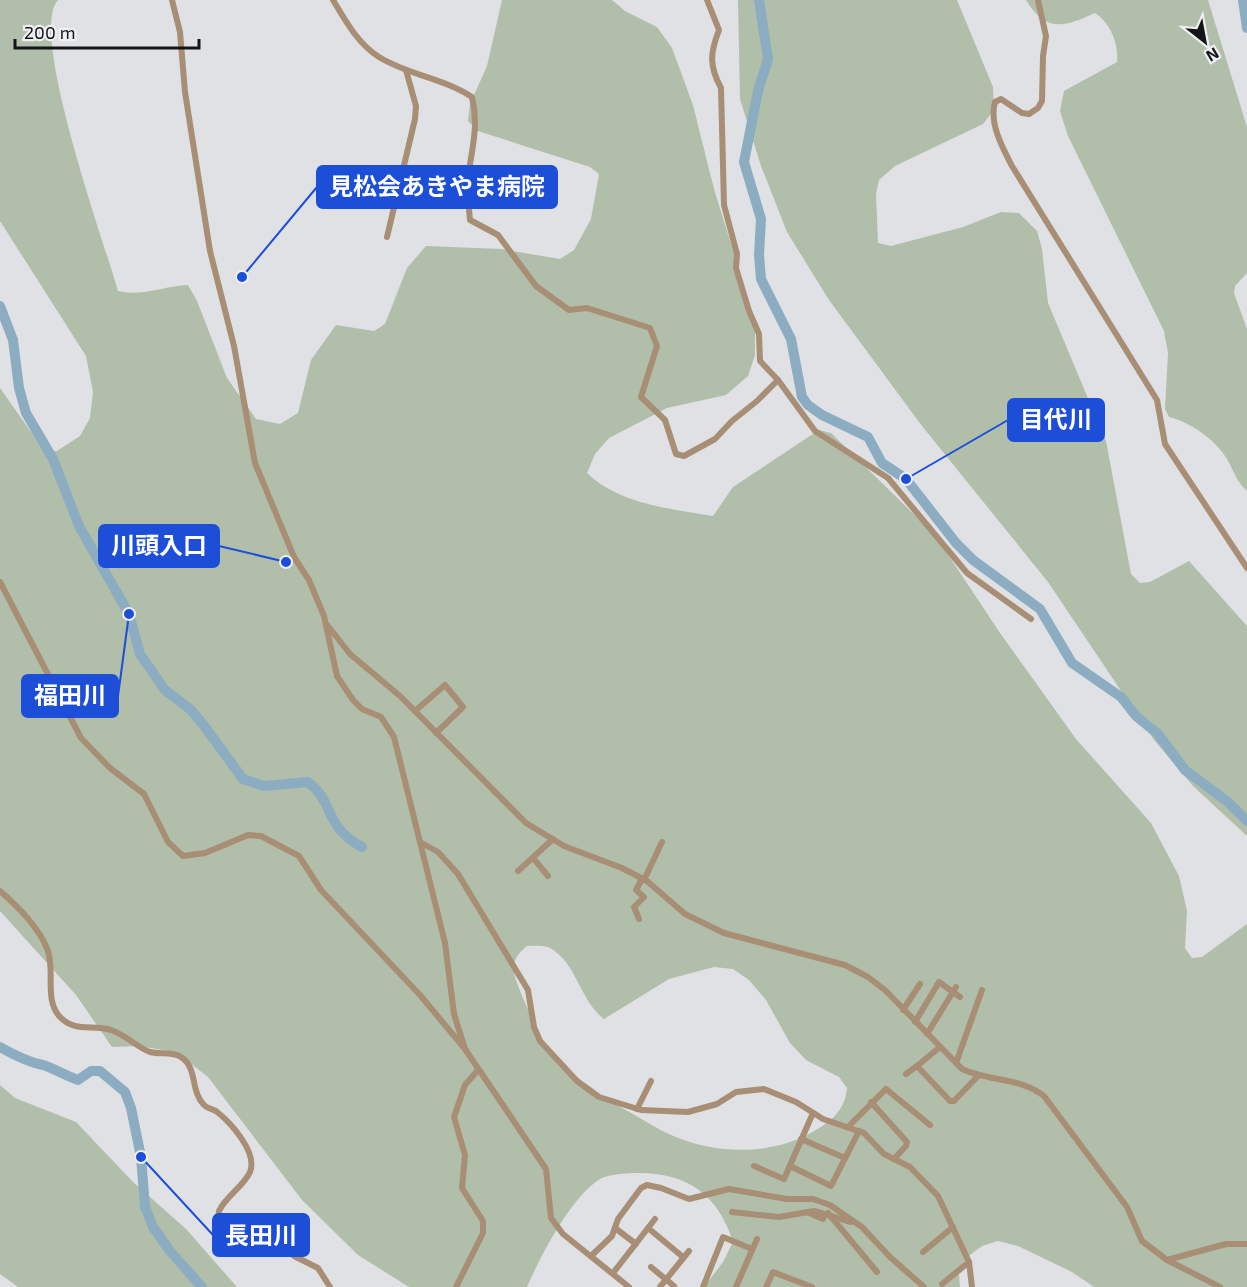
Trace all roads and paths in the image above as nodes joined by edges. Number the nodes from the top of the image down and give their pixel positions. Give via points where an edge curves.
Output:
1 (172, 0) edge
2 (333, 0) edge
3 (707, 0) edge
4 (1038, 0) edge
5 (406, 70) junction
6 (387, 237) dead end
7 (778, 380) junction
8 (1247, 568) edge
9 (0, 582) edge
10 (1031, 619) dead end
11 (328, 626) junction
12 (415, 711) junction
13 (436, 732) junction
14 (553, 839) junction
15 (420, 842) junction
16 (662, 842) dead end
17 (532, 858) junction
18 (518, 871) dead end
19 (548, 876) dead end
20 (643, 879) junction
21 (0, 891) edge
22 (639, 919) dead end
23 (920, 984) dead end
24 (954, 989) junction
25 (982, 990) dead end
26 (960, 998) dead end
27 (903, 1010) junction
28 (915, 1022) junction
29 (927, 1034) junction
30 (940, 1047) junction
31 (465, 1049) junction
32 (956, 1063) junction
33 (917, 1066) junction
34 (478, 1070) junction
35 (906, 1074) dead end
36 (978, 1076) junction
37 (651, 1081) dead end
38 (871, 1102) junction
39 (637, 1109) junction
40 (813, 1113) junction
41 (930, 1125) dead end
42 (849, 1126) junction
43 (859, 1131) junction
44 (801, 1139) junction
45 (845, 1158) junction
46 (894, 1159) junction
47 (754, 1166) dead end
48 (790, 1166) junction
49 (822, 1203) junction
50 (732, 1212) dead end
51 (806, 1212) junction
52 (829, 1214) junction
53 (655, 1219) dead end
54 (823, 1219) dead end
55 (852, 1222) junction
56 (953, 1227) junction
57 (615, 1228) junction
58 (648, 1228) junction
59 (757, 1239) dead end
60 (636, 1244) junction
61 (1247, 1244) edge
62 (752, 1249) junction
63 (689, 1251) dead end
64 (923, 1252) dead end
65 (591, 1256) junction
66 (683, 1257) junction
67 (1167, 1260) junction
68 (969, 1262) junction
69 (651, 1267) dead end
70 (877, 1272) dead end
71 (613, 1273) junction
72 (666, 1279) junction
73 (796, 1284) edge
74 (942, 1284) dead end
75 (674, 1286) dead end
76 (330, 1287) edge
77 (456, 1287) edge
78 (629, 1287) edge
79 (660, 1287) edge
80 (703, 1287) edge
81 (736, 1287) edge
82 (766, 1287) edge
83 (812, 1287) edge
84 (924, 1287) edge
85 (972, 1287) edge
86 (1220, 1287) edge

1 - 11 street via 180,32 185,92 210,251 234,346 255,463
2 - 5 street via 353,33 378,57
3 - 7 street via 719,30 711,52 712,71 721,88 724,205 737,254 736,268 759,334 760,361
4 - 8 street via 1047,36 1042,101 1029,114 1000,99 995,102 993,118 999,138 1022,184 1157,400 1165,444
5 - 6 street via 416,106 415,119
5 - 7 street via 429,76 472,97 477,117 468,179 470,220 498,235 537,286 569,310 587,308 650,328 657,345 641,397 665,420 676,454 684,456 716,439
7 - 10 street via 815,431 888,478 967,573
9 - 31 street via 81,738 144,794 175,850 183,856 205,853 248,835 261,836 299,856 321,890
11 - 12 street via 350,654
11 - 15 street via 337,676 352,700 381,717 394,737
12 - 13 street
12 - 13 street via 445,685 463,707
13 - 14 street via 526,823
14 - 17 street
14 - 20 street
15 - 31 street via 445,943 454,1014
15 - 39 street via 451,864 506,949 528,990 540,1041 577,1081 599,1097
16 - 20 street
17 - 18 street
17 - 19 street
20 - 22 street via 636,890 644,897 634,907
20 - 27 street via 685,914 724,933 845,965 868,977
21 - 76 street via 25,916 48,952 52,1003 63,1020 82,1028 109,1029 150,1052 174,1053 183,1058 189,1064 198,1096 229,1124 241,1141 250,1155 249,1173 219,1211 219,1223 224,1230 232,1234 268,1235 294,1256 318,1268
23 - 27 street
24 - 26 street
24 - 28 street via 939,982
24 - 29 street
25 - 32 street
27 - 28 street
28 - 29 street
29 - 30 street
30 - 32 street
30 - 33 street
31 - 34 street
32 - 36 street
33 - 35 street
33 - 36 street via 950,1101
34 - 65 street via 546,1169 551,1218 563,1234
34 - 77 street via 465,1084 454,1117 465,1155 462,1188 483,1221 483,1233
36 - 67 street via 1021,1083 1044,1096 1127,1207 1142,1241
37 - 39 street
38 - 41 street via 886,1089
38 - 42 street
38 - 46 street via 907,1142
39 - 40 street via 688,1112 717,1104 736,1092 764,1089
40 - 42 street
40 - 44 street
42 - 43 street
43 - 45 street
43 - 46 street
44 - 45 street
44 - 48 street
45 - 48 street via 831,1186
46 - 56 street via 910,1167 938,1196
47 - 48 street via 784,1179
49 - 52 street
49 - 55 street
49 - 57 street via 729,1189 689,1199 647,1185 641,1188
50 - 51 street via 779,1217
51 - 52 street
51 - 54 street
52 - 55 street
52 - 70 street
53 - 58 street
55 - 84 street
56 - 64 street
56 - 68 street
57 - 60 street
57 - 65 street
58 - 60 street
58 - 66 street via 667,1248
59 - 62 street
60 - 71 street
61 - 67 street via 1226,1244
62 - 80 street via 723,1237
62 - 81 street
63 - 66 street
65 - 71 street
66 - 72 street
67 - 86 street
68 - 74 street
68 - 85 street
69 - 72 street
71 - 78 street
72 - 75 street
72 - 79 street
73 - 82 street via 773,1272
73 - 83 street

